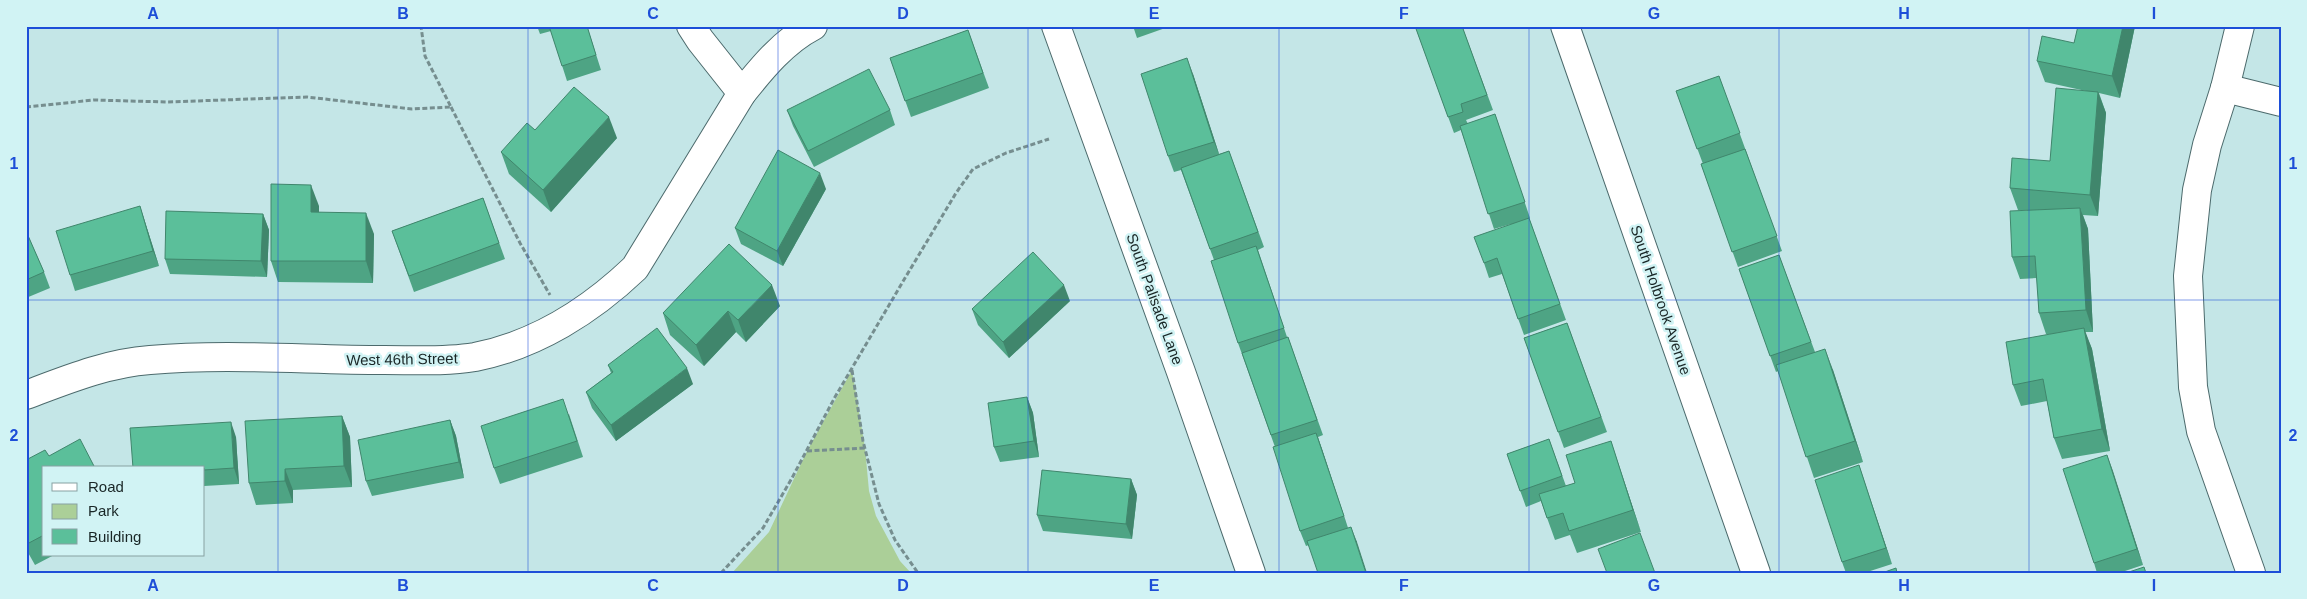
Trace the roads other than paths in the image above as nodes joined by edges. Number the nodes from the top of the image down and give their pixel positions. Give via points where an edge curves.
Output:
1 (692, 26) edge
2 (813, 26) edge
3 (1056, 26) edge
4 (1565, 26) edge
5 (2240, 26) edge
6 (2225, 88) junction
7 (742, 93) junction
8 (2281, 102) edge
9 (26, 395) edge
10 (1251, 573) edge
11 (1756, 573) edge
12 (2251, 573) edge

1 - 7 street
2 - 7 street, West 46th Street via 790,41
3 - 10 street, South Palisade Lane
4 - 11 street, South Holbrook Avenue
5 - 6 street
6 - 8 street
6 - 12 street via 2197,190 2188,276 2193,378 2201,431
7 - 9 street, West 46th Street via 635,268 612,290 552,330 476,356 443,360 232,357 148,360 87,372

